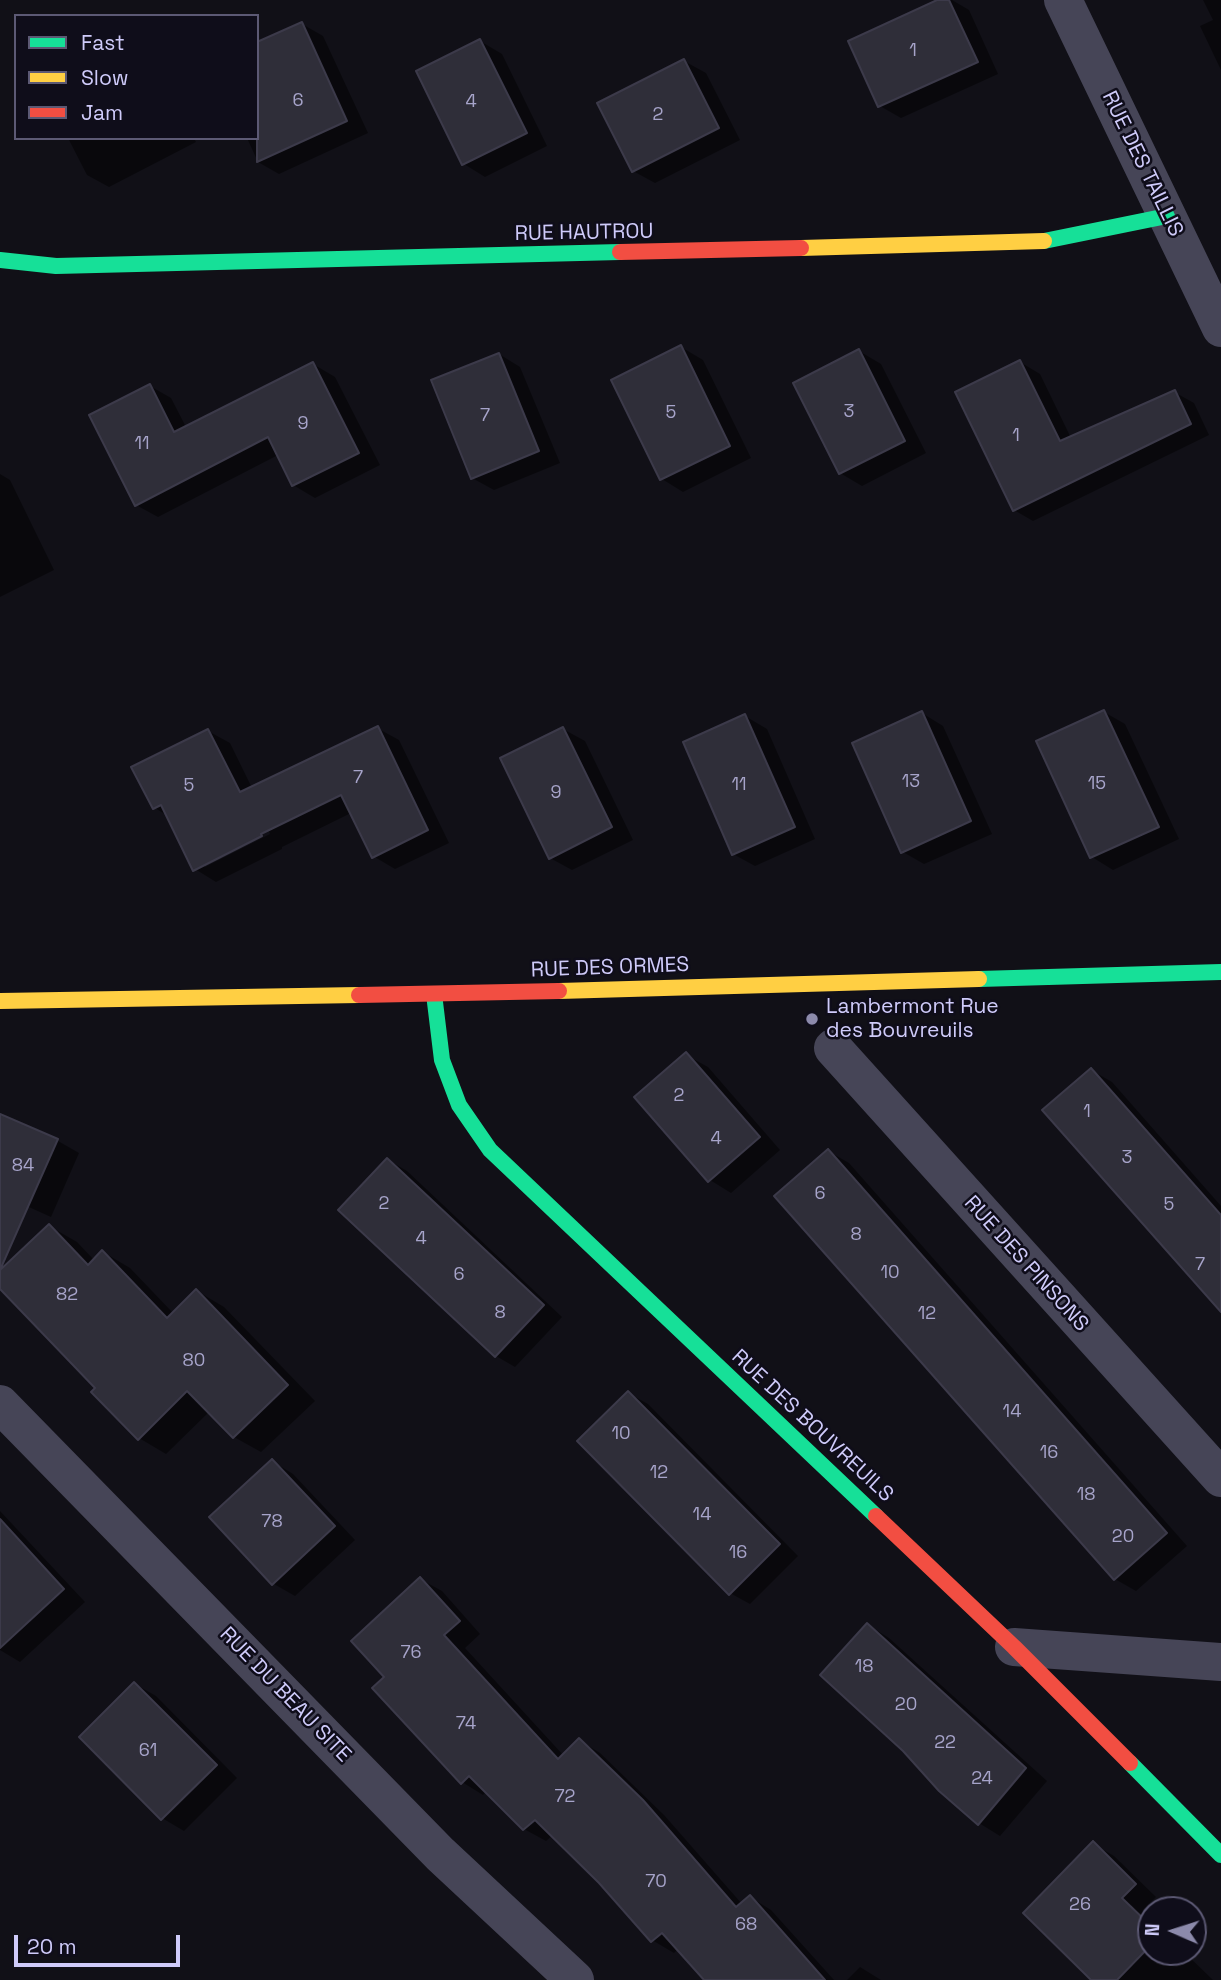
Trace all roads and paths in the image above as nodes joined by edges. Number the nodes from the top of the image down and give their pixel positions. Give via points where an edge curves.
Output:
1 (1063, 0) edge
2 (1167, 216) junction
3 (0, 260) edge
4 (1221, 328) edge
5 (1221, 972) edge
6 (434, 995) junction
7 (0, 1001) edge
8 (833, 1048) dead end
9 (0, 1405) edge
10 (1221, 1478) edge
11 (1014, 1647) junction
12 (1221, 1662) edge
13 (1221, 1855) edge
14 (575, 1980) edge

1 - 2 street, RUE DES TAILLIS
2 - 3 street, RUE HAUTROU via 1037,243 56,266
2 - 4 street, RUE DES TAILLIS
5 - 6 street, RUE DES ORMES
6 - 7 street, RUE DES ORMES
6 - 11 street, RUE DES BOUVREUILS via 442,1060 459,1105 490,1150
8 - 10 street, RUE DES PINSONS
9 - 14 street, RUE DU BEAU SITE via 440,1854
11 - 12 street
11 - 13 street, RUE DES BOUVREUILS

